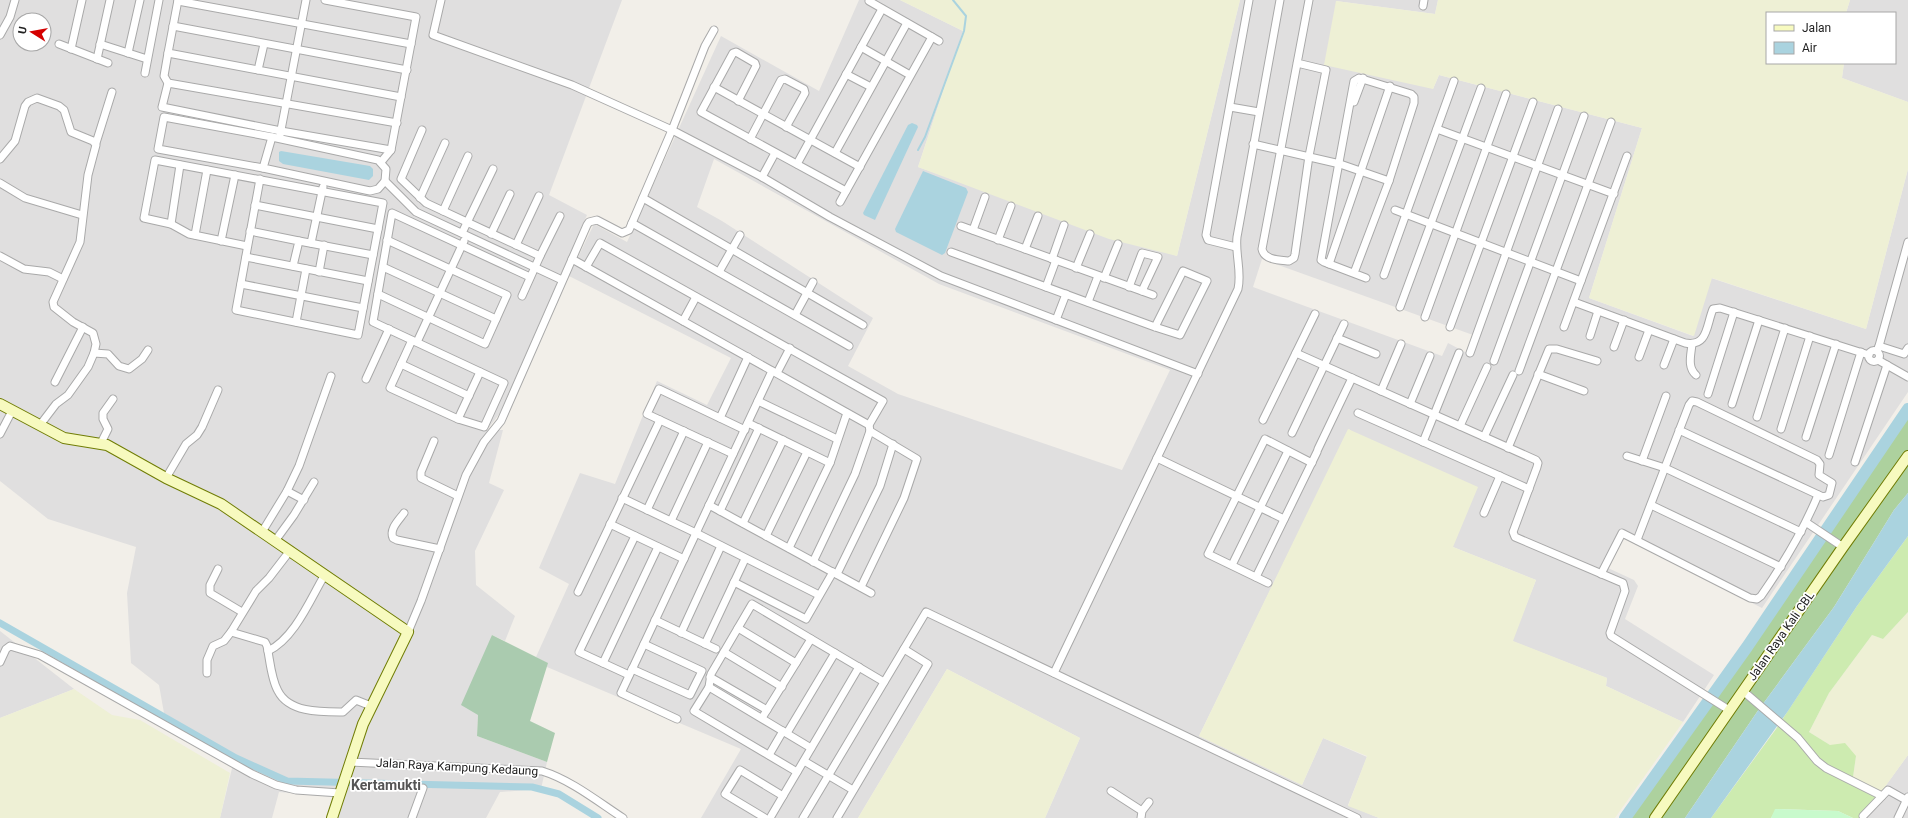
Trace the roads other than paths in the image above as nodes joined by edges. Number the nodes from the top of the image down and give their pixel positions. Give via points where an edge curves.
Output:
1 (15, 0) edge
2 (82, 0) edge
3 (110, 0) edge
4 (140, 0) edge
5 (159, 0) edge
6 (306, 0) edge
7 (325, 0) edge
8 (441, 0) edge
9 (1249, 0) edge
10 (1280, 0) edge
11 (1309, 0) edge
12 (178, 1) edge
13 (869, 1) dead end
14 (882, 9) junction
15 (907, 22) junction
16 (302, 24) junction
17 (173, 26) junction
18 (714, 30) dead end
19 (0, 35) edge
20 (932, 36) junction
21 (939, 41) dead end
22 (59, 44) dead end
23 (100, 44) junction
24 (264, 44) junction
25 (411, 44) junction
26 (861, 47) junction
27 (71, 49) junction
28 (296, 50) junction
29 (168, 52) junction
30 (128, 53) junction
31 (97, 59) junction
32 (148, 59) junction
33 (886, 61) junction
34 (1297, 62) junction
35 (108, 64) dead end
36 (258, 70) junction
37 (406, 70) junction
38 (145, 72) dead end
39 (846, 74) junction
40 (910, 75) junction
41 (291, 76) junction
42 (1454, 81) dead end
43 (168, 82) junction
44 (1390, 86) junction
45 (871, 87) junction
46 (714, 88) junction
47 (1481, 88) dead end
48 (112, 92) dead end
49 (1506, 94) dead end
50 (401, 97) junction
51 (738, 100) junction
52 (1533, 102) dead end
53 (286, 103) junction
54 (1230, 107) junction
55 (1558, 109) dead end
56 (1259, 112) junction
57 (763, 114) junction
58 (1584, 116) dead end
59 (1611, 122) dead end
60 (397, 123) junction
61 (786, 127) junction
62 (1437, 129) junction
63 (422, 130) dead end
64 (672, 130) junction
65 (281, 131) junction
66 (276, 138) junction
67 (750, 139) junction
68 (1462, 139) junction
69 (810, 140) junction
70 (96, 143) junction
71 (445, 143) dead end
72 (1253, 144) junction
73 (1487, 148) junction
74 (1282, 149) junction
75 (391, 150) junction
76 (775, 153) junction
77 (835, 153) junction
78 (468, 156) dead end
79 (1309, 156) junction
80 (1627, 156) dead end
81 (1512, 157) junction
82 (0, 159) edge
83 (381, 162) junction
84 (797, 164) junction
85 (1340, 164) junction
86 (180, 165) junction
87 (1537, 166) junction
88 (860, 167) junction
89 (263, 168) junction
90 (493, 169) dead end
91 (207, 170) junction
92 (1361, 171) junction
93 (235, 175) junction
94 (1562, 175) junction
95 (762, 177) junction
96 (260, 179) junction
97 (386, 181) junction
98 (1389, 181) junction
99 (324, 182) junction
100 (0, 183) edge
101 (1588, 184) junction
102 (322, 191) junction
103 (846, 191) junction
104 (510, 194) dead end
105 (1614, 194) junction
106 (539, 196) dead end
107 (985, 197) dead end
108 (420, 198) junction
109 (642, 198) junction
110 (840, 202) dead end
111 (255, 205) junction
112 (1011, 206) dead end
113 (1395, 210) dead end
114 (443, 211) junction
115 (1406, 214) junction
116 (82, 215) junction
117 (560, 216) dead end
118 (1038, 216) dead end
119 (317, 217) junction
120 (467, 222) junction
121 (632, 223) junction
122 (171, 224) junction
123 (1430, 224) junction
124 (1064, 225) dead end
125 (961, 226) dead end
126 (378, 229) junction
127 (973, 230) junction
128 (250, 231) junction
129 (1456, 233) junction
130 (464, 234) junction
131 (491, 234) junction
132 (1090, 234) dead end
133 (195, 235) junction
134 (740, 235) dead end
135 (387, 240) junction
136 (998, 240) junction
137 (221, 241) junction
138 (299, 241) junction
139 (1908, 242) edge
140 (311, 243) junction
141 (1481, 243) junction
142 (462, 244) junction
143 (1118, 244) dead end
144 (516, 245) junction
145 (247, 246) junction
146 (324, 246) junction
147 (1236, 247) junction
148 (732, 249) junction
149 (1025, 249) junction
150 (951, 252) dead end
151 (1506, 252) junction
152 (373, 255) junction
153 (0, 256) edge
154 (540, 256) junction
155 (246, 257) junction
156 (572, 259) junction
157 (1054, 260) junction
158 (1531, 262) junction
159 (1329, 264) junction
160 (293, 266) junction
161 (383, 267) junction
162 (535, 267) junction
163 (586, 267) junction
164 (451, 268) junction
165 (1076, 268) junction
166 (306, 269) junction
167 (1556, 271) junction
168 (319, 272) junction
169 (719, 272) junction
170 (1354, 273) junction
171 (1384, 275) dead end
172 (530, 277) junction
173 (1101, 277) junction
174 (1366, 278) dead end
175 (63, 279) junction
176 (562, 280) junction
177 (368, 281) junction
178 (1581, 281) junction
179 (814, 282) dead end
180 (241, 284) junction
181 (1046, 287) junction
182 (1129, 287) junction
183 (1142, 291) junction
184 (440, 293) junction
185 (808, 293) junction
186 (378, 294) junction
187 (1066, 294) junction
188 (301, 295) junction
189 (1153, 295) dead end
190 (522, 296) dead end
191 (696, 297) junction
192 (1088, 302) junction
193 (1574, 302) junction
194 (1400, 307) dead end
195 (363, 308) junction
196 (1598, 311) junction
197 (1734, 312) junction
198 (1315, 314) dead end
199 (795, 315) junction
200 (428, 317) junction
201 (1426, 317) dead end
202 (496, 319) junction
203 (1056, 320) junction
204 (1624, 320) junction
205 (1759, 320) junction
206 (683, 321) junction
207 (296, 322) junction
208 (1344, 324) dead end
209 (863, 325) dead end
210 (1155, 326) junction
211 (82, 327) junction
212 (1450, 327) dead end
213 (1564, 327) dead end
214 (1785, 328) junction
215 (389, 329) junction
216 (1649, 330) junction
217 (1590, 336) dead end
218 (1810, 336) junction
219 (1337, 338) junction
220 (1674, 338) junction
221 (415, 341) junction
222 (1401, 344) dead end
223 (1692, 344) junction
224 (1836, 344) junction
225 (849, 346) dead end
226 (1614, 347) dead end
227 (790, 348) junction
228 (1878, 348) junction
229 (1908, 348) edge
230 (148, 350) dead end
231 (1459, 352) dead end
232 (1861, 352) junction
233 (94, 353) junction
234 (1296, 353) junction
235 (1470, 353) dead end
236 (1376, 354) dead end
237 (1869, 355) junction
238 (1430, 356) dead end
239 (748, 357) junction
240 (1640, 357) dead end
241 (1878, 360) junction
242 (1494, 361) dead end
243 (1597, 361) dead end
244 (401, 364) junction
245 (1664, 365) dead end
246 (1887, 365) junction
247 (1324, 366) junction
248 (1487, 367) dead end
249 (480, 372) junction
250 (774, 372) junction
251 (1198, 374) junction
252 (1538, 374) junction
253 (1696, 375) dead end
254 (331, 376) dead end
255 (1352, 378) junction
256 (1908, 378) edge
257 (366, 379) dead end
258 (55, 382) dead end
259 (218, 390) dead end
260 (1382, 391) junction
261 (1584, 391) dead end
262 (1708, 394) dead end
263 (469, 396) junction
264 (1666, 396) dead end
265 (113, 399) dead end
266 (758, 401) junction
267 (0, 404) edge
268 (1410, 404) junction
269 (1732, 404) dead end
270 (12, 410) junction
271 (847, 413) junction
272 (1358, 413) dead end
273 (1435, 415) junction
274 (1757, 417) dead end
275 (720, 418) junction
276 (458, 419) junction
277 (660, 420) junction
278 (1263, 420) dead end
279 (40, 425) junction
280 (746, 426) junction
281 (1460, 426) junction
282 (758, 428) junction
283 (869, 428) junction
284 (1781, 429) dead end
285 (1679, 430) junction
286 (684, 431) junction
287 (1292, 433) dead end
288 (0, 434) edge
289 (1484, 437) junction
290 (1806, 438) dead end
291 (837, 439) junction
292 (783, 440) junction
293 (434, 441) dead end
294 (708, 442) junction
295 (1423, 442) junction
296 (101, 443) junction
297 (893, 444) junction
298 (1508, 448) junction
299 (1288, 451) junction
300 (807, 452) junction
301 (733, 454) junction
302 (1829, 455) dead end
303 (1627, 456) dead end
304 (1908, 456) edge
305 (1157, 458) junction
306 (1642, 461) junction
307 (1855, 462) dead end
308 (830, 463) junction
309 (1312, 463) junction
310 (1665, 468) junction
311 (1500, 476) junction
312 (166, 478) junction
313 (314, 482) dead end
314 (1529, 489) junction
315 (287, 491) junction
316 (1818, 495) junction
317 (458, 496) junction
318 (1236, 496) junction
319 (622, 498) junction
320 (304, 500) junction
321 (709, 505) junction
322 (1650, 505) junction
323 (1260, 508) junction
324 (647, 510) junction
325 (720, 511) junction
326 (404, 513) dead end
327 (1484, 513) dead end
328 (1284, 520) junction
329 (671, 521) junction
330 (743, 523) junction
331 (1807, 523) junction
332 (610, 524) junction
333 (262, 532) junction
334 (1801, 532) junction
335 (696, 533) junction
336 (635, 536) junction
337 (766, 536) junction
338 (1637, 540) junction
339 (274, 542) junction
340 (721, 546) junction
341 (658, 547) junction
342 (1843, 547) junction
343 (789, 548) junction
344 (440, 549) junction
345 (289, 552) junction
346 (684, 559) junction
347 (745, 559) junction
348 (814, 562) junction
349 (1232, 565) junction
350 (1782, 567) junction
351 (218, 569) dead end
352 (835, 573) junction
353 (1601, 574) junction
354 (324, 576) junction
355 (1256, 577) junction
356 (734, 582) junction
357 (1268, 583) dead end
358 (861, 587) junction
359 (578, 592) dead end
360 (872, 593) dead end
361 (819, 595) junction
362 (242, 612) junction
363 (655, 620) junction
364 (738, 628) junction
365 (231, 632) junction
366 (408, 632) junction
367 (681, 633) junction
368 (811, 639) junction
369 (644, 644) junction
370 (705, 644) junction
371 (716, 649) dead end
372 (904, 649) junction
373 (2, 651) edge
374 (268, 651) junction
375 (724, 652) junction
376 (835, 654) junction
377 (0, 662) edge
378 (603, 663) junction
379 (796, 663) junction
380 (859, 667) junction
381 (630, 672) junction
382 (208, 673) dead end
383 (1054, 673) junction
384 (710, 677) junction
385 (884, 682) junction
386 (709, 687) junction
387 (782, 687) junction
388 (1743, 691) junction
389 (371, 706) junction
390 (767, 710) junction
391 (1729, 710) junction
392 (762, 718) junction
393 (677, 719) dead end
394 (785, 732) junction
395 (811, 748) junction
396 (769, 755) junction
397 (804, 761) junction
398 (350, 762) junction
399 (797, 772) junction
400 (829, 776) junction
401 (343, 785) junction
402 (422, 788) dead end
403 (854, 790) junction
404 (1111, 791) dead end
405 (783, 796) junction
406 (1882, 796) junction
407 (1907, 799) edge
408 (1149, 802) dead end
409 (1142, 814) edge
410 (1864, 817) edge
411 (332, 818) edge
412 (412, 818) edge
413 (623, 818) edge
414 (765, 818) edge
415 (770, 818) edge
416 (804, 818) edge
417 (837, 818) edge
418 (1357, 818) edge
419 (1656, 818) edge
420 (1898, 818) edge

1 - 19 street via 10,17
2 - 27 street
3 - 23 street
4 - 30 street
5 - 32 street
6 - 16 street
7 - 25 street via 416,17
8 - 64 street via 433,35 572,85
9 - 54 street
10 - 56 street
11 - 34 street
12 - 16 street
12 - 17 street
13 - 14 street
14 - 15 street
14 - 26 street
15 - 20 street
15 - 33 street
16 - 25 street
16 - 28 street
17 - 24 street
17 - 29 street
18 - 64 street via 705,46
20 - 21 street
20 - 40 street
22 - 27 street
23 - 30 street
23 - 31 street
24 - 28 street
24 - 36 street
25 - 37 street
26 - 33 street
26 - 39 street
27 - 31 street
28 - 37 street
28 - 41 street
29 - 36 street
29 - 43 street via 164,76
30 - 32 street
31 - 35 street
32 - 38 street
33 - 40 street
33 - 45 street
34 - 74 street
34 - 79 street via 1326,70
36 - 41 street
37 - 50 street
39 - 45 street
39 - 69 street
40 - 88 street
41 - 50 street
41 - 53 street
42 - 62 street
43 - 53 street
43 - 65 street via 162,107
44 - 85 street via 1363,78 1357,78 1354,82
44 - 92 street
44 - 98 street via 1411,94 1414,103
45 - 77 street
46 - 51 street
46 - 51 street via 733,53 736,52 756,66
46 - 67 street via 701,112
47 - 68 street
48 - 70 street
49 - 73 street
50 - 60 street
51 - 57 street
52 - 81 street
53 - 60 street
53 - 65 street
54 - 56 street
54 - 147 street via 1206,235 1212,242
55 - 87 street
56 - 72 street
57 - 61 street
57 - 61 street via 781,80 784,79 804,89 805,94
57 - 67 street
58 - 94 street
59 - 101 street
60 - 75 street
61 - 69 street
62 - 68 street
62 - 115 street
63 - 108 street via 401,179
64 - 95 street
64 - 109 street
65 - 66 street
65 - 75 street
66 - 83 street
66 - 89 street
66 - 89 street via 164,117 158,150
67 - 76 street
68 - 73 street
68 - 123 street
69 - 77 street
69 - 84 street
70 - 82 street via 71,132 64,110 37,98 25,106 15,141
70 - 116 street
71 - 108 street
72 - 74 street
72 - 147 street
73 - 81 street
73 - 129 street
74 - 79 street
74 - 79 street via 1262,249 1262,254 1266,257 1289,261 1294,258
75 - 83 street
76 - 84 street
76 - 95 street
77 - 88 street
78 - 114 street
79 - 85 street
80 - 105 street
81 - 87 street
81 - 141 street
83 - 97 street via 386,169
84 - 103 street
85 - 92 street
85 - 159 street via 1321,256 1321,261
86 - 91 street
86 - 122 street
86 - 122 street via 155,160 144,218
87 - 94 street
87 - 151 street
88 - 103 street
89 - 99 street
90 - 120 street
91 - 93 street
91 - 133 street
92 - 98 street
92 - 159 street
93 - 96 street
93 - 137 street
94 - 101 street
94 - 158 street
95 - 203 street via 940,276
96 - 102 street
96 - 111 street
97 - 99 street via 378,190 370,191
97 - 130 street via 416,212
98 - 170 street
99 - 102 street
100 - 116 street via 25,198
101 - 105 street
101 - 167 street
102 - 119 street
102 - 126 street via 383,203
103 - 110 street
104 - 131 street
105 - 178 street
106 - 144 street
107 - 127 street
108 - 114 street
109 - 121 street
109 - 148 street
111 - 119 street
111 - 128 street
112 - 136 street
113 - 115 street
114 - 120 street
115 - 123 street
115 - 171 street
116 - 175 street via 80,242
117 - 154 street
118 - 149 street
119 - 126 street
119 - 140 street
120 - 130 street
120 - 131 street
121 - 156 street via 624,233 597,220 588,222
121 - 169 street
122 - 133 street
123 - 129 street
123 - 194 street
124 - 157 street
125 - 127 street
126 - 152 street
127 - 136 street
128 - 138 street
128 - 145 street
129 - 141 street
129 - 201 street
130 - 142 street
130 - 162 street
131 - 144 street
132 - 165 street
133 - 137 street
134 - 148 street
135 - 142 street via 392,213
135 - 161 street
135 - 164 street
136 - 149 street
137 - 145 street
138 - 140 street
138 - 160 street
139 - 228 street
140 - 146 street
141 - 151 street
141 - 212 street
142 - 164 street
142 - 172 street
143 - 173 street
144 - 154 street
145 - 155 street
146 - 152 street
146 - 168 street
147 - 251 street via 1238,289
148 - 169 street
148 - 185 street
149 - 157 street
150 - 181 street
151 - 158 street
151 - 235 street
152 - 177 street
153 - 175 street via 24,269 49,272
154 - 162 street
155 - 160 street
155 - 180 street
156 - 163 street
156 - 176 street
157 - 165 street
157 - 181 street
158 - 167 street
158 - 242 street
159 - 170 street
160 - 166 street
161 - 184 street
161 - 186 street
162 - 172 street
162 - 176 street
163 - 191 street via 600,243
163 - 206 street
164 - 184 street
164 - 202 street via 507,295
165 - 173 street
166 - 168 street
166 - 188 street
167 - 178 street
167 - 289 street via 1516,373
168 - 177 street
169 - 199 street
170 - 174 street
172 - 190 street
173 - 182 street
173 - 192 street
175 - 211 street via 53,305
176 - 317 street via 501,421 484,442
177 - 195 street
178 - 193 street
179 - 185 street
180 - 188 street
180 - 207 street via 236,310
181 - 187 street
182 - 183 street
182 - 183 street via 1142,253 1158,257
183 - 189 street
184 - 200 street
184 - 202 street
185 - 199 street
185 - 209 street
186 - 200 street
186 - 215 street via 373,322
187 - 192 street
187 - 203 street
188 - 195 street
188 - 207 street
191 - 206 street
191 - 227 street
192 - 210 street
193 - 196 street
193 - 213 street
195 - 207 street via 358,335
196 - 204 street
196 - 217 street
197 - 205 street
197 - 223 street via 1713,309 1704,338
197 - 262 street
198 - 234 street
199 - 225 street
200 - 202 street via 485,344
200 - 221 street
203 - 251 street
204 - 216 street
204 - 226 street
205 - 214 street
205 - 269 street
206 - 239 street
208 - 219 street
210 - 210 street via 1180,335 1207,281 1183,271
211 - 233 street via 93,333 96,338
211 - 258 street
214 - 218 street
214 - 274 street
215 - 221 street
215 - 257 street
216 - 220 street
216 - 240 street
218 - 224 street
218 - 284 street
219 - 236 street
219 - 247 street
220 - 223 street
220 - 245 street
221 - 244 street
221 - 249 street
222 - 260 street
223 - 253 street via 1690,367
224 - 232 street
224 - 290 street
227 - 250 street
227 - 283 street via 884,401
228 - 229 street via 1904,354
228 - 237 street
228 - 241 street
230 - 233 street via 137,364 129,369 120,366 108,354
231 - 273 street
232 - 237 street
232 - 302 street
233 - 279 street via 75,386 56,404
234 - 247 street
234 - 278 street
237 - 241 street via 1871,360
238 - 268 street
239 - 250 street
239 - 275 street
241 - 246 street
243 - 252 street via 1550,348
244 - 263 street
244 - 276 street via 390,388
246 - 256 street
246 - 307 street
247 - 255 street
247 - 287 street
248 - 281 street
249 - 263 street
249 - 276 street via 504,383 484,427
250 - 266 street
250 - 271 street
251 - 305 street
252 - 261 street
252 - 298 street
254 - 315 street via 299,466
255 - 260 street
255 - 309 street
259 - 312 street via 202,427 186,444
260 - 268 street
263 - 276 street
264 - 306 street
265 - 296 street via 103,413 108,429
266 - 280 street
266 - 291 street
267 - 270 main road
268 - 273 street
270 - 279 main road
270 - 288 street
271 - 283 street
271 - 291 street
272 - 295 street
273 - 281 street
273 - 295 street
275 - 277 street via 659,389 647,414
275 - 280 street
277 - 286 street
277 - 319 street
279 - 296 main road via 64,438
280 - 282 street
280 - 301 street
281 - 289 street
282 - 292 street
282 - 325 street
283 - 297 street
283 - 348 street via 856,474
285 - 310 street
285 - 316 street
285 - 316 street via 1690,402 1697,402 1817,460 1820,464 1819,475 1832,484 1829,495 1824,498
286 - 294 street
286 - 324 street
289 - 298 street
291 - 308 street
292 - 300 street
292 - 330 street
293 - 317 street via 421,478
294 - 301 street
294 - 329 street
295 - 311 street
296 - 312 main road
297 - 352 street via 880,486
297 - 358 street via 917,459 904,498
298 - 314 street via 1538,463
299 - 309 street
299 - 318 street via 1265,439
299 - 323 street
300 - 308 street
300 - 337 street
301 - 321 street
303 - 306 street
304 - 342 main road, Jalan Raya Kali CBL
305 - 318 street
305 - 383 street
306 - 310 street
308 - 343 street
309 - 328 street
310 - 322 street
310 - 334 street
311 - 314 street
311 - 327 street
312 - 333 main road via 221,504
313 - 320 street
314 - 353 street via 1513,532 1515,537
315 - 320 street
315 - 333 street
316 - 331 street
317 - 344 street
318 - 323 street
318 - 349 street via 1208,554
319 - 324 street
319 - 332 street
320 - 339 street
321 - 325 street
321 - 335 street
322 - 338 street
322 - 350 street
323 - 328 street
323 - 349 street
324 - 329 street
325 - 330 street
326 - 344 street via 393,528 393,538
328 - 355 street
329 - 335 street
330 - 337 street
331 - 334 street
331 - 342 street
332 - 336 street
332 - 359 street
333 - 339 main road
334 - 350 street
335 - 340 street
335 - 346 street
336 - 341 street
336 - 378 street via 580,652
337 - 343 street
338 - 350 street via 1754,599 1761,596
338 - 353 street via 1621,533
339 - 345 main road
340 - 347 street
340 - 367 street
341 - 346 street
341 - 378 street
342 - 388 main road, Jalan Raya Kali CBL
343 - 348 street
344 - 366 street
345 - 354 main road
345 - 362 street
346 - 363 street
347 - 356 street
347 - 361 street
348 - 352 street
349 - 355 street
351 - 362 street via 210,585 210,593
352 - 358 street
352 - 361 street
353 - 391 street via 1625,586 1611,636
354 - 366 main road
354 - 374 street via 291,633
355 - 357 street
356 - 361 street via 806,619
356 - 370 street
358 - 360 street
362 - 365 street
363 - 367 street
363 - 369 street
364 - 368 street via 752,604
364 - 375 street
364 - 379 street
365 - 374 street via 260,639 265,642
365 - 382 street via 224,641 210,650 207,660
366 - 389 main road
367 - 370 street
368 - 376 street
368 - 379 street
369 - 381 street
369 - 381 street via 702,672 690,695
370 - 371 street
372 - 383 street via 926,612
372 - 385 street
372 - 403 street via 928,664
373 - 377 street
373 - 401 street via 10,646 40,655 276,785 296,790
374 - 389 street via 278,691 297,707 343,712 356,700
375 - 384 street
375 - 387 street
376 - 380 street
376 - 394 street
378 - 381 street
379 - 387 street
380 - 385 street
380 - 395 street
381 - 393 street via 621,693
383 - 418 street
384 - 386 street
384 - 390 street
385 - 400 street
386 - 392 street
386 - 396 street via 694,711
387 - 390 street
388 - 391 main road, Jalan Raya Kali CBL
388 - 406 street via 1798,738 1826,768
389 - 398 main road
390 - 392 street
391 - 419 main road, Jalan Raya Kali CBL
392 - 394 street
394 - 395 street
394 - 396 street
395 - 397 street
396 - 399 street
397 - 399 street
397 - 400 street
398 - 401 main road
398 - 413 street, Jalan Raya Kampung Kedaung via 542,771 553,775
399 - 405 street
400 - 403 street
400 - 416 street
401 - 411 main road
402 - 412 street
403 - 417 street
404 - 409 street
405 - 414 street via 740,770 725,794
405 - 415 street
406 - 407 street via 1888,790
406 - 410 street
407 - 420 street
408 - 409 street

